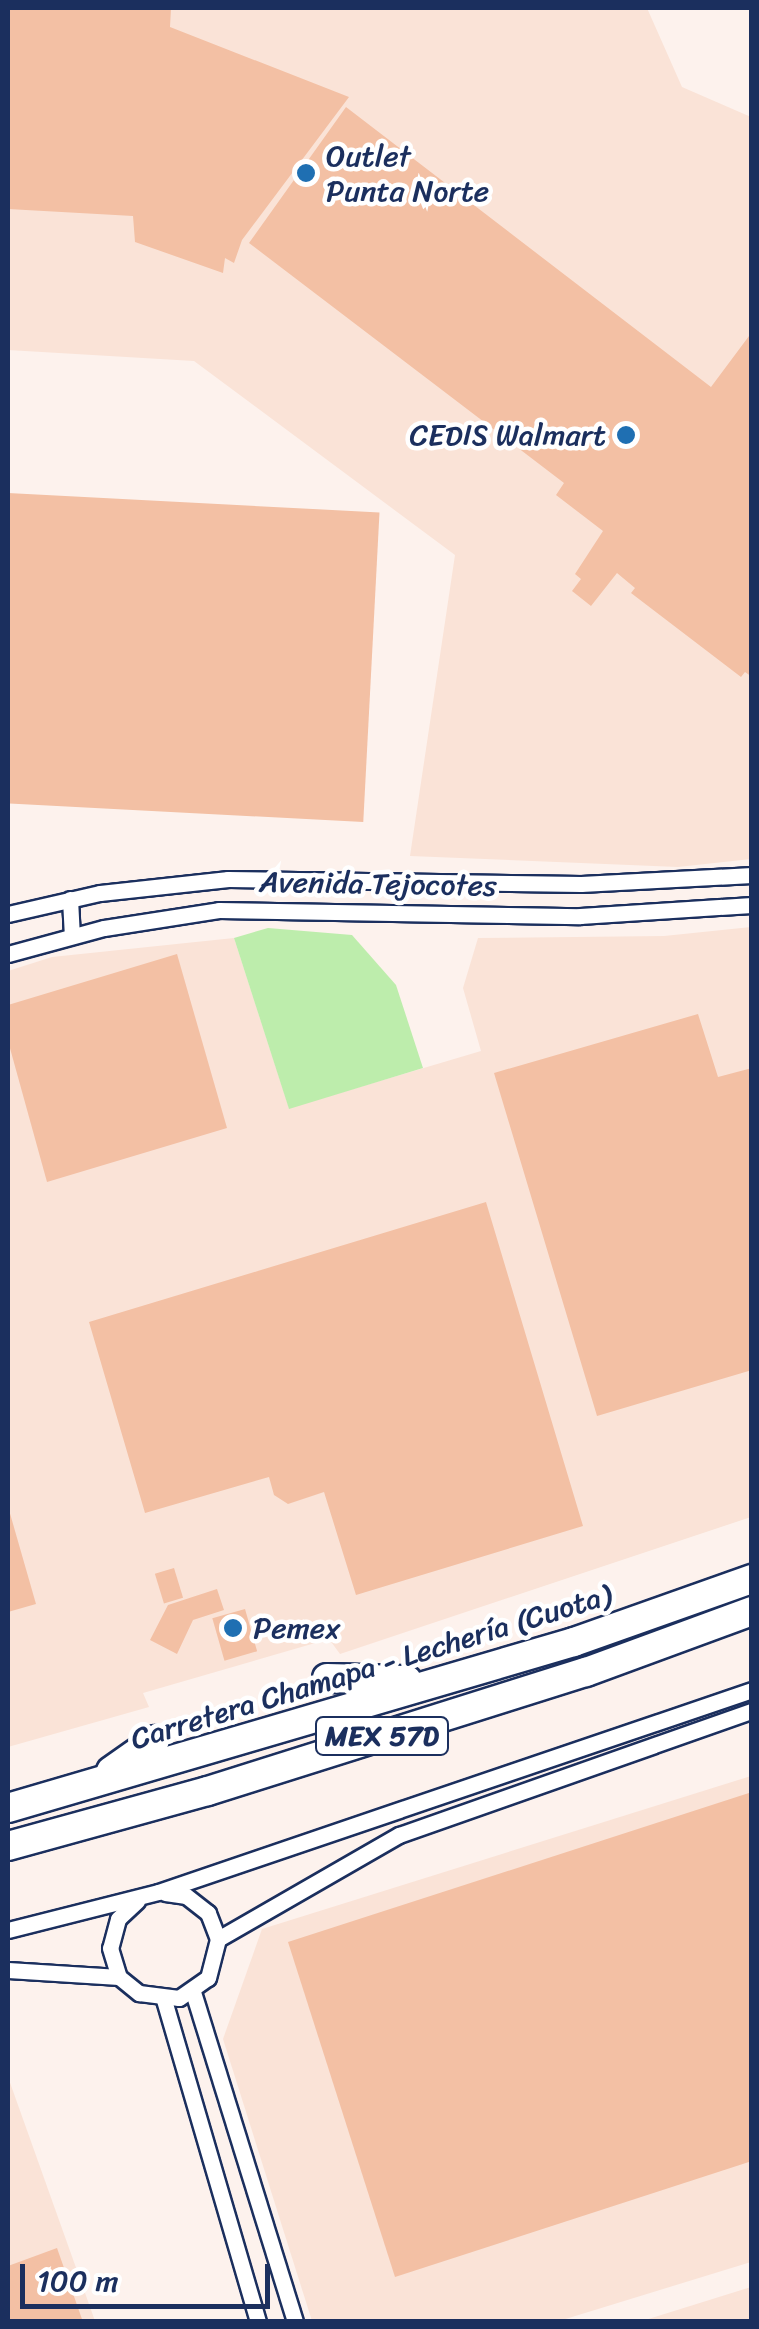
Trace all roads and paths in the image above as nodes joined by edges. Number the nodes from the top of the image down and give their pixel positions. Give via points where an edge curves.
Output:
1 (752, 875) edge
2 (70, 899) junction
3 (752, 905) edge
4 (8, 914) edge
5 (72, 936) junction
6 (8, 954) edge
7 (752, 1579) edge
8 (752, 1611) edge
9 (574, 1642) junction
10 (327, 1678) dead end
11 (752, 1690) edge
12 (752, 1711) edge
13 (154, 1740) dead end
14 (50, 1797) junction
15 (8, 1808) edge
16 (8, 1846) edge
17 (158, 1892) junction
18 (140, 1898) junction
19 (8, 1930) edge
20 (218, 1940) junction
21 (8, 1970) edge
22 (120, 1976) junction
23 (193, 1992) junction
24 (164, 2000) junction
25 (258, 2322) edge
26 (295, 2322) edge

1 - 2 street, Avenida Tejocotes via 582,884 228,879
2 - 4 street, Avenida Tejocotes
2 - 5 street
3 - 5 street, Avenida Tejocotes via 580,916 220,910
5 - 6 street, Avenida Tejocotes
7 - 9 highway, Carretera Chamapa - Lechería (Cuota) / MEX 57D
8 - 16 highway, MEX 57D via 359,1744
9 - 10 highway via 400,1682
9 - 14 highway, Carretera Chamapa - Lechería (Cuota) / MEX 57D
11 - 17 street
12 - 20 street via 398,1835
13 - 14 highway via 117,1769
14 - 15 highway, Carretera Chamapa - Lechería (Cuota) / MEX 57D
17 - 18 street
17 - 20 street via 186,1896 208,1914
18 - 19 street
18 - 22 street via 118,1919 110,1948
20 - 23 street via 217,1960
21 - 22 street
22 - 24 street via 139,1994
23 - 24 street
23 - 26 street
24 - 25 street

